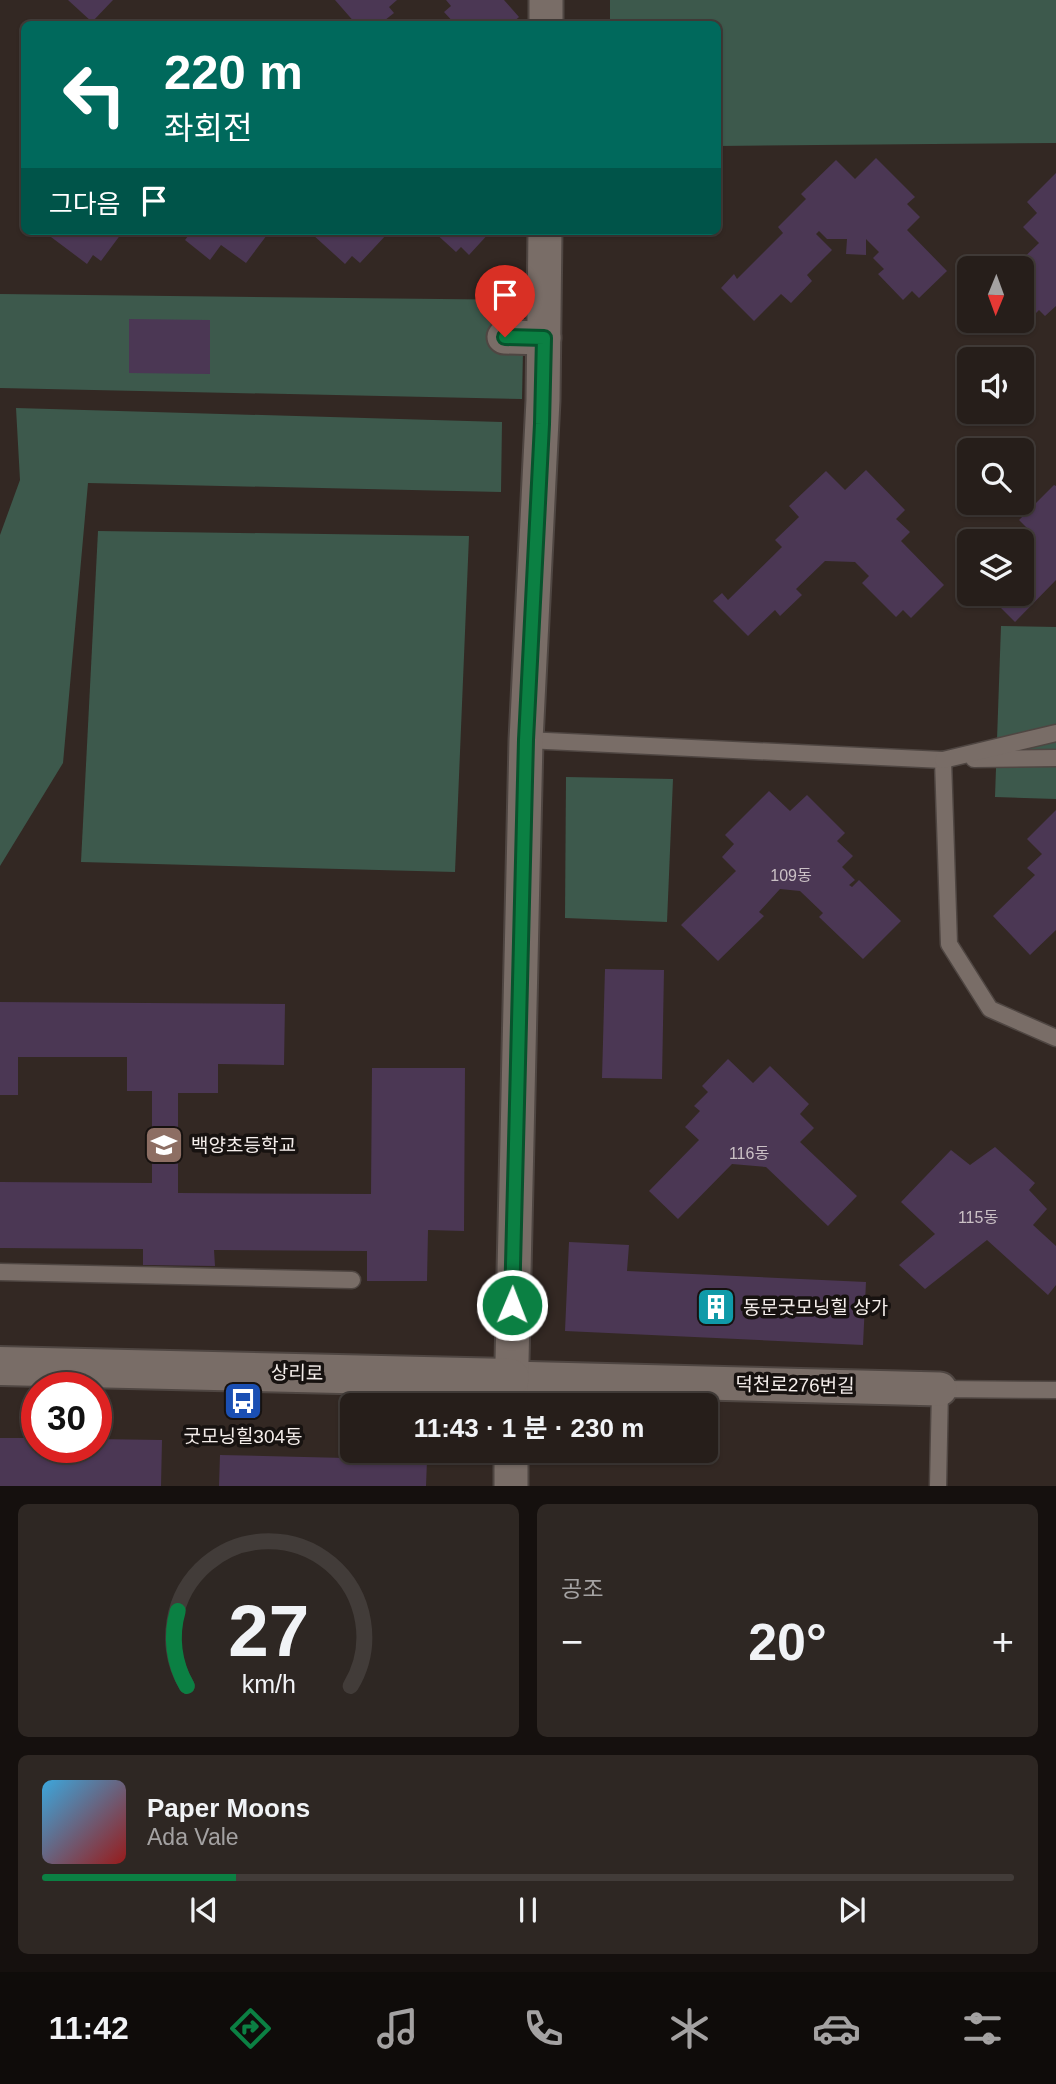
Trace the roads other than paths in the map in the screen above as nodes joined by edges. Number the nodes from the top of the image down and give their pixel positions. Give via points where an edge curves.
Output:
1 (547, 0) edge
2 (546, 21) edge
3 (545, 235) edge
4 (505, 337) dead end
5 (544, 338) junction
6 (1056, 733) edge
7 (526, 740) junction
8 (1056, 758) edge
9 (943, 760) junction
10 (1056, 1038) edge
11 (0, 1272) edge
12 (352, 1280) dead end
13 (0, 1366) edge
14 (940, 1389) junction
15 (1056, 1390) edge
16 (510, 1391) edge
17 (511, 1463) edge
18 (511, 1486) edge
19 (938, 1486) edge

1 - 2 street
3 - 5 street
4 - 5 street
5 - 7 street
6 - 9 lane
7 - 9 lane
7 - 16 street
8 - 9 lane
9 - 10 lane via 949,944 990,1009
11 - 12 lane
13 - 16 street, 상리로
14 - 15 lane
14 - 16 street, 덕천로276번길
14 - 19 lane
17 - 18 street

